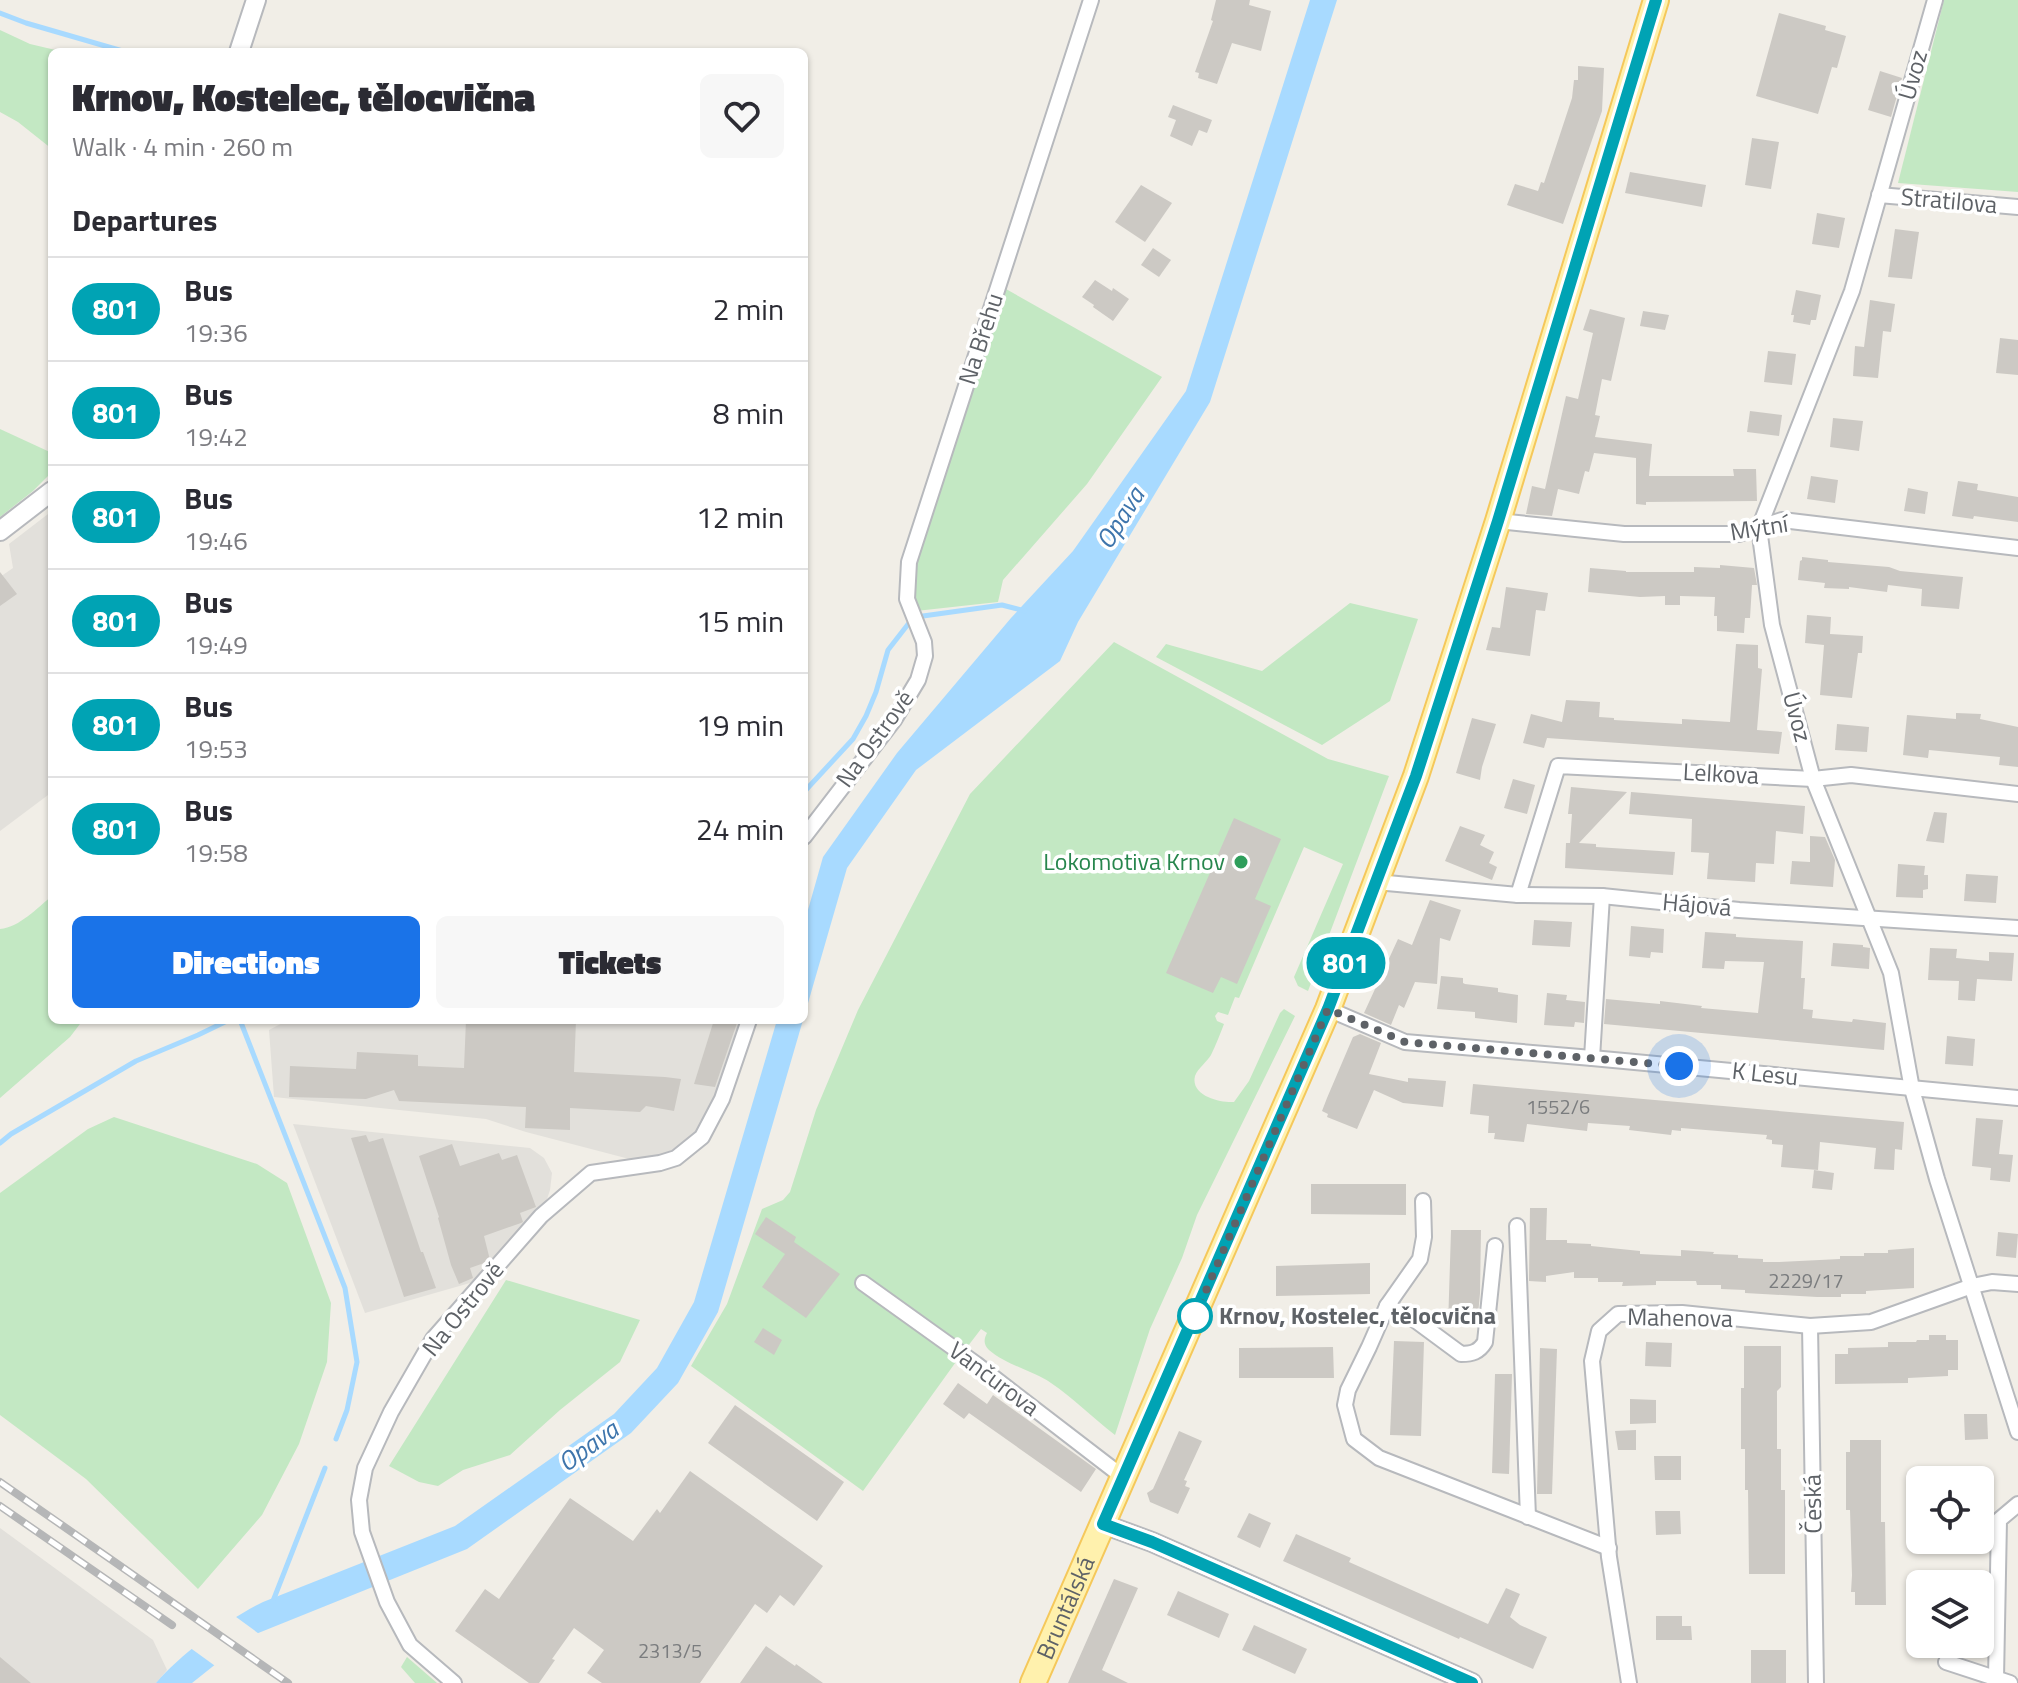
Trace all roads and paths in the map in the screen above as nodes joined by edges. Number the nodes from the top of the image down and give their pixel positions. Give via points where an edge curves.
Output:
1 (256, 0) edge
2 (1091, 0) edge
3 (1656, 0) edge
4 (1935, 0) edge
5 (240, 48) edge
6 (1879, 195) junction
7 (2018, 207) edge
8 (48, 494) edge
9 (1498, 521) junction
10 (1759, 528) junction
11 (0, 531) edge
12 (2018, 548) edge
13 (918, 680) joint
14 (1813, 779) junction
15 (2018, 794) edge
16 (808, 831) edge
17 (1376, 882) junction
18 (1518, 895) junction
19 (1602, 896) junction
20 (1870, 918) junction
21 (2018, 928) edge
22 (1328, 1009) junction
23 (748, 1024) edge
24 (1592, 1058) junction
25 (1912, 1089) junction
26 (2018, 1098) edge
27 (1423, 1201) dead end
28 (1517, 1226) dead end
29 (1495, 1246) dead end
30 (863, 1283) dead end
31 (2018, 1284) edge
32 (1972, 1286) junction
33 (1387, 1306) junction
34 (1810, 1326) junction
35 (2018, 1432) edge
36 (1123, 1477) junction
37 (2018, 1504) edge
38 (1528, 1517) junction
39 (1103, 1524) junction
40 (1609, 1548) junction
41 (1946, 1662) dead end
42 (2003, 1681) edge
43 (454, 1683) edge
44 (1033, 1683) edge
45 (1472, 1683) edge
46 (1629, 1683) edge
47 (1816, 1683) edge

1 - 5 street
2 - 13 street, Na Břehu via 909,562 907,599 924,642
3 - 9 main road, Bruntálská
4 - 6 street, Úvoz
6 - 7 street, Stratilova
6 - 10 street, Úvoz via 1852,291
8 - 11 street
9 - 10 street, Mýtní via 1624,534 1739,534
9 - 17 main road, Bruntálská
10 - 12 street, Mýtní via 1782,520
10 - 14 street, Úvoz via 1772,625
13 - 16 street, Na Ostrově via 894,720
14 - 15 street, Lelkova via 1851,775
14 - 18 street, Lelkova via 1558,766
14 - 20 street, Úvoz
17 - 18 street, Hájová
17 - 22 main road, Bruntálská
18 - 19 street, Hájová
19 - 20 street, Hájová
19 - 24 street
20 - 21 street, Hájová
20 - 25 street, Úvoz via 1891,973
22 - 24 street, K Lesu via 1405,1042
22 - 36 main road, Bruntálská
23 - 43 street, Na Ostrově via 722,1099 702,1137 676,1158 591,1173 541,1216 433,1339 365,1468 359,1500 362,1532 387,1602 410,1645
24 - 25 street, K Lesu
25 - 26 street, K Lesu
25 - 32 street, Úvoz
27 - 33 street via 1420,1259
28 - 38 street
29 - 33 street via 1485,1342 1477,1351 1461,1354
30 - 36 street, Vančurova
31 - 32 street, Mahenova
32 - 34 street, Mahenova via 1871,1322
32 - 35 street, Úvoz
33 - 38 street via 1348,1390 1345,1405 1354,1439 1379,1458
34 - 40 street, Mahenova via 1682,1313 1618,1314 1599,1331 1592,1361
34 - 47 street, Česká
36 - 39 main road, Bruntálská
37 - 42 street via 1999,1520
38 - 40 street
39 - 44 main road, Bruntálská
39 - 45 street
40 - 46 street, Mahenova
41 - 42 street

